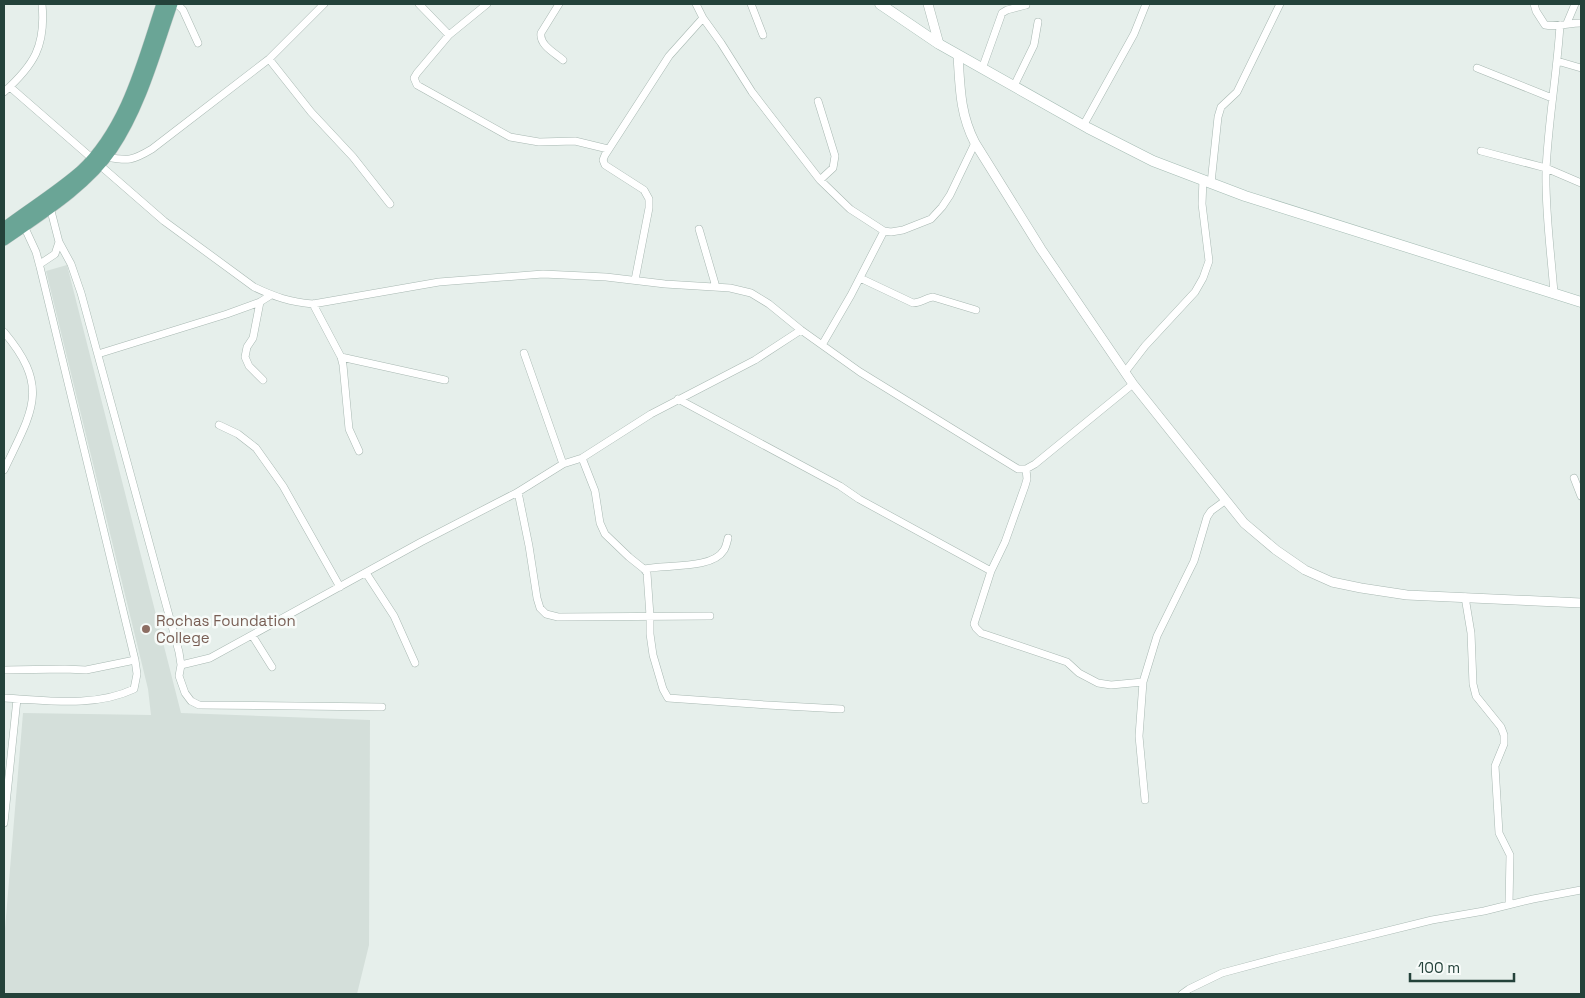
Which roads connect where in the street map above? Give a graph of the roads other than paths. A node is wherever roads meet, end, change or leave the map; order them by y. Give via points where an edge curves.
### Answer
1 (42, 4) edge
2 (162, 4) edge
3 (172, 4) edge
4 (177, 4) edge
5 (324, 4) edge
6 (420, 4) edge
7 (487, 4) edge
8 (559, 4) edge
9 (696, 4) edge
10 (751, 4) edge
11 (880, 4) edge
12 (928, 4) edge
13 (1146, 4) edge
14 (1280, 4) edge
15 (1534, 4) edge
16 (1575, 4) edge
17 (1026, 5) dead end
18 (703, 18) junction
19 (1038, 22) dead end
20 (1581, 23) edge
21 (1563, 24) junction
22 (449, 35) junction
23 (762, 35) dead end
24 (198, 43) dead end
25 (939, 44) junction
26 (958, 55) junction
27 (269, 59) junction
28 (563, 60) dead end
29 (1557, 61) junction
30 (982, 68) junction
31 (1478, 68) dead end
32 (1581, 68) edge
33 (1014, 86) junction
34 (10, 87) junction
35 (4, 92) edge
36 (1552, 98) junction
37 (818, 101) dead end
38 (1083, 126) junction
39 (975, 144) junction
40 (608, 148) junction
41 (1481, 152) dead end
42 (99, 160) junction
43 (1546, 168) junction
44 (820, 180) junction
45 (1207, 181) junction
46 (1581, 183) edge
47 (390, 204) dead end
48 (50, 207) junction
49 (24, 226) junction
50 (4, 228) edge
51 (699, 230) dead end
52 (884, 231) junction
53 (4, 240) edge
54 (59, 242) junction
55 (40, 264) junction
56 (860, 278) junction
57 (636, 280) junction
58 (716, 287) junction
59 (1554, 293) junction
60 (271, 295) junction
61 (260, 302) junction
62 (1581, 302) edge
63 (313, 304) junction
64 (976, 310) dead end
65 (801, 330) junction
66 (4, 332) edge
67 (822, 345) junction
68 (98, 354) junction
69 (524, 354) dead end
70 (341, 357) junction
71 (1125, 372) junction
72 (263, 380) dead end
73 (444, 380) dead end
74 (1133, 384) junction
75 (678, 399) junction
76 (219, 425) dead end
77 (359, 451) dead end
78 (582, 458) junction
79 (563, 464) junction
80 (1026, 469) junction
81 (4, 470) edge
82 (1574, 478) dead end
83 (518, 492) junction
84 (1581, 496) edge
85 (1226, 500) junction
86 (728, 538) dead end
87 (644, 569) junction
88 (991, 571) junction
89 (366, 573) junction
90 (340, 587) junction
91 (1465, 597) junction
92 (1581, 603) edge
93 (650, 616) junction
94 (710, 616) dead end
95 (252, 635) junction
96 (135, 660) junction
97 (415, 663) dead end
98 (181, 665) junction
99 (272, 668) dead end
100 (4, 670) edge
101 (1143, 682) junction
102 (4, 698) edge
103 (17, 699) junction
104 (382, 707) dead end
105 (841, 709) dead end
106 (1145, 800) dead end
107 (4, 823) edge
108 (1581, 890) edge
109 (1510, 904) junction
110 (1182, 994) edge

1 - 34 street via 43,31 35,58
2 - 42 main road via 128,100
3 - 42 main road via 124,129
4 - 24 street
5 - 27 street
6 - 22 street
7 - 22 street
8 - 28 street via 540,38
9 - 18 street
10 - 23 street
11 - 25 main road
12 - 25 street
13 - 38 street via 1134,34
14 - 45 street via 1237,92 1221,107
15 - 21 street via 1545,25
16 - 21 street
17 - 30 street via 1002,13
18 - 40 street via 669,56
18 - 44 street via 752,92
19 - 33 street via 1034,45
20 - 21 street
21 - 29 street
22 - 40 street via 417,73 414,78 417,85 510,137 539,142 575,141
25 - 26 main road
26 - 30 main road
26 - 39 street via 961,103
27 - 42 street via 137,158
27 - 47 street
29 - 32 street
29 - 36 street
30 - 33 main road
31 - 36 street
33 - 38 main road
34 - 35 street
34 - 42 street
36 - 43 street
37 - 44 street via 834,156 833,168
38 - 45 main road via 1153,160
39 - 52 street via 950,195 931,219 904,230
39 - 71 street via 1041,250
40 - 57 street via 603,160 606,165 644,190 649,199
41 - 43 street
42 - 48 main road via 77,187
42 - 50 main road
42 - 60 street via 164,221 254,287
43 - 46 street
43 - 59 street
44 - 52 street via 850,209
45 - 59 main road via 1245,196
45 - 71 street via 1202,204 1208,261 1203,278 1195,292
48 - 49 main road
48 - 54 street
49 - 53 main road
49 - 55 street
51 - 58 street
52 - 56 street
54 - 55 street via 55,254
54 - 68 street via 71,264
55 - 96 street
56 - 64 street via 913,303 933,297
56 - 67 street
57 - 58 street
57 - 63 street via 543,274 500,277 439,282
58 - 65 street via 751,293
59 - 62 main road
60 - 61 street
60 - 63 street
61 - 68 street
61 - 72 street via 253,338 245,357
63 - 70 street
65 - 67 street
65 - 75 street via 754,360
66 - 81 street via 26,365 33,395 31,411
67 - 80 street via 860,372 1018,469
68 - 98 street
69 - 79 street
70 - 73 street
70 - 77 street via 349,429
71 - 74 street
74 - 80 street
74 - 85 street
75 - 78 street
75 - 88 street
76 - 90 street via 256,448 283,486
78 - 79 street
78 - 87 street via 595,491 605,534
79 - 83 street
80 - 88 street via 1027,479 1020,501
82 - 84 street
83 - 89 street
83 - 93 street via 537,598 546,614 558,617
85 - 91 street via 1244,523 1276,550 1305,570 1332,582 1408,595
85 - 101 street via 1207,517 1194,561 1157,636
86 - 87 street via 724,551 710,561
87 - 93 street
88 - 101 street via 974,624 978,631 1067,662 1098,683
89 - 90 street
89 - 97 street via 394,616
90 - 95 street
91 - 92 street
91 - 109 street via 1476,696 1504,735 1504,744 1495,766 1499,833 1510,855
93 - 94 street
93 - 105 street via 653,655 662,689 668,698
95 - 98 street via 210,658
95 - 99 street
96 - 100 street via 86,670
96 - 103 street via 134,689 120,696 63,701
98 - 104 street via 179,676 185,693 199,705
101 - 106 street via 1139,736
102 - 103 street
103 - 107 street
108 - 109 street
109 - 110 street via 1432,920 1222,973

